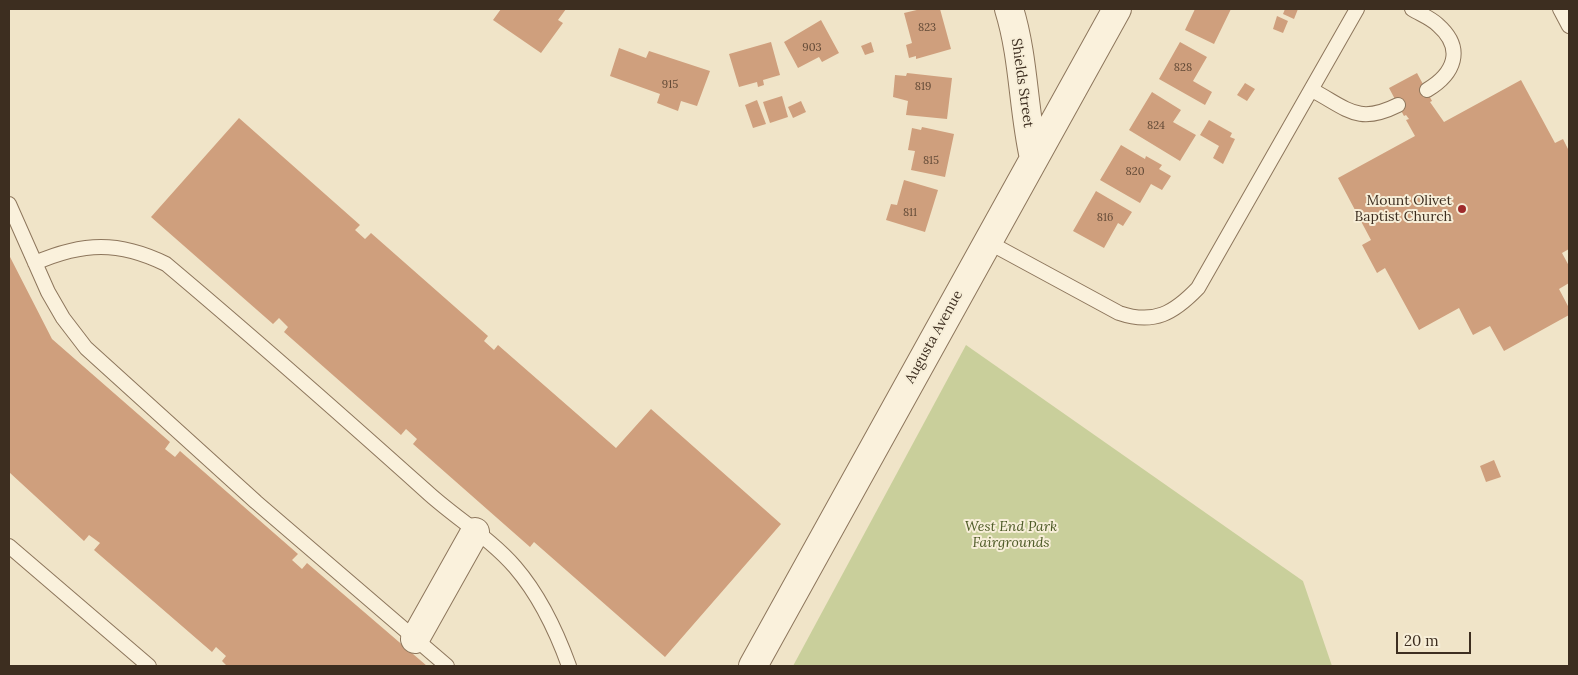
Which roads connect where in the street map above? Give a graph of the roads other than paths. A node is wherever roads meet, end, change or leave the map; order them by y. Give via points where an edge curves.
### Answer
1 (1009, 9) edge
2 (1117, 9) edge
3 (1357, 9) edge
4 (1412, 9) edge
5 (1560, 9) edge
6 (1569, 26) edge
7 (1312, 90) junction
8 (1426, 90) dead end
9 (1398, 105) dead end
10 (1034, 158) junction
11 (9, 204) edge
12 (988, 242) junction
13 (35, 263) junction
14 (475, 532) junction
15 (9, 546) edge
16 (415, 639) junction
17 (149, 666) edge
18 (447, 666) edge
19 (569, 666) edge
20 (752, 666) edge

1 - 10 street, Shields Street
2 - 10 street, Augusta Avenue
3 - 7 lane
4 - 8 lane via 1437,24 1450,37 1454,56 1450,72
5 - 6 lane
7 - 9 lane via 1358,115 1380,114
7 - 12 lane via 1198,288 1183,304 1168,313 1152,318 1133,318 1119,313
10 - 12 street, Augusta Avenue
11 - 13 lane
12 - 20 street, Augusta Avenue
13 - 14 lane via 60,252 87,247 120,247 166,264
13 - 16 lane via 63,318 86,348 256,502
14 - 16 street
14 - 19 lane via 514,566 535,593 557,634
15 - 17 lane
16 - 18 lane

